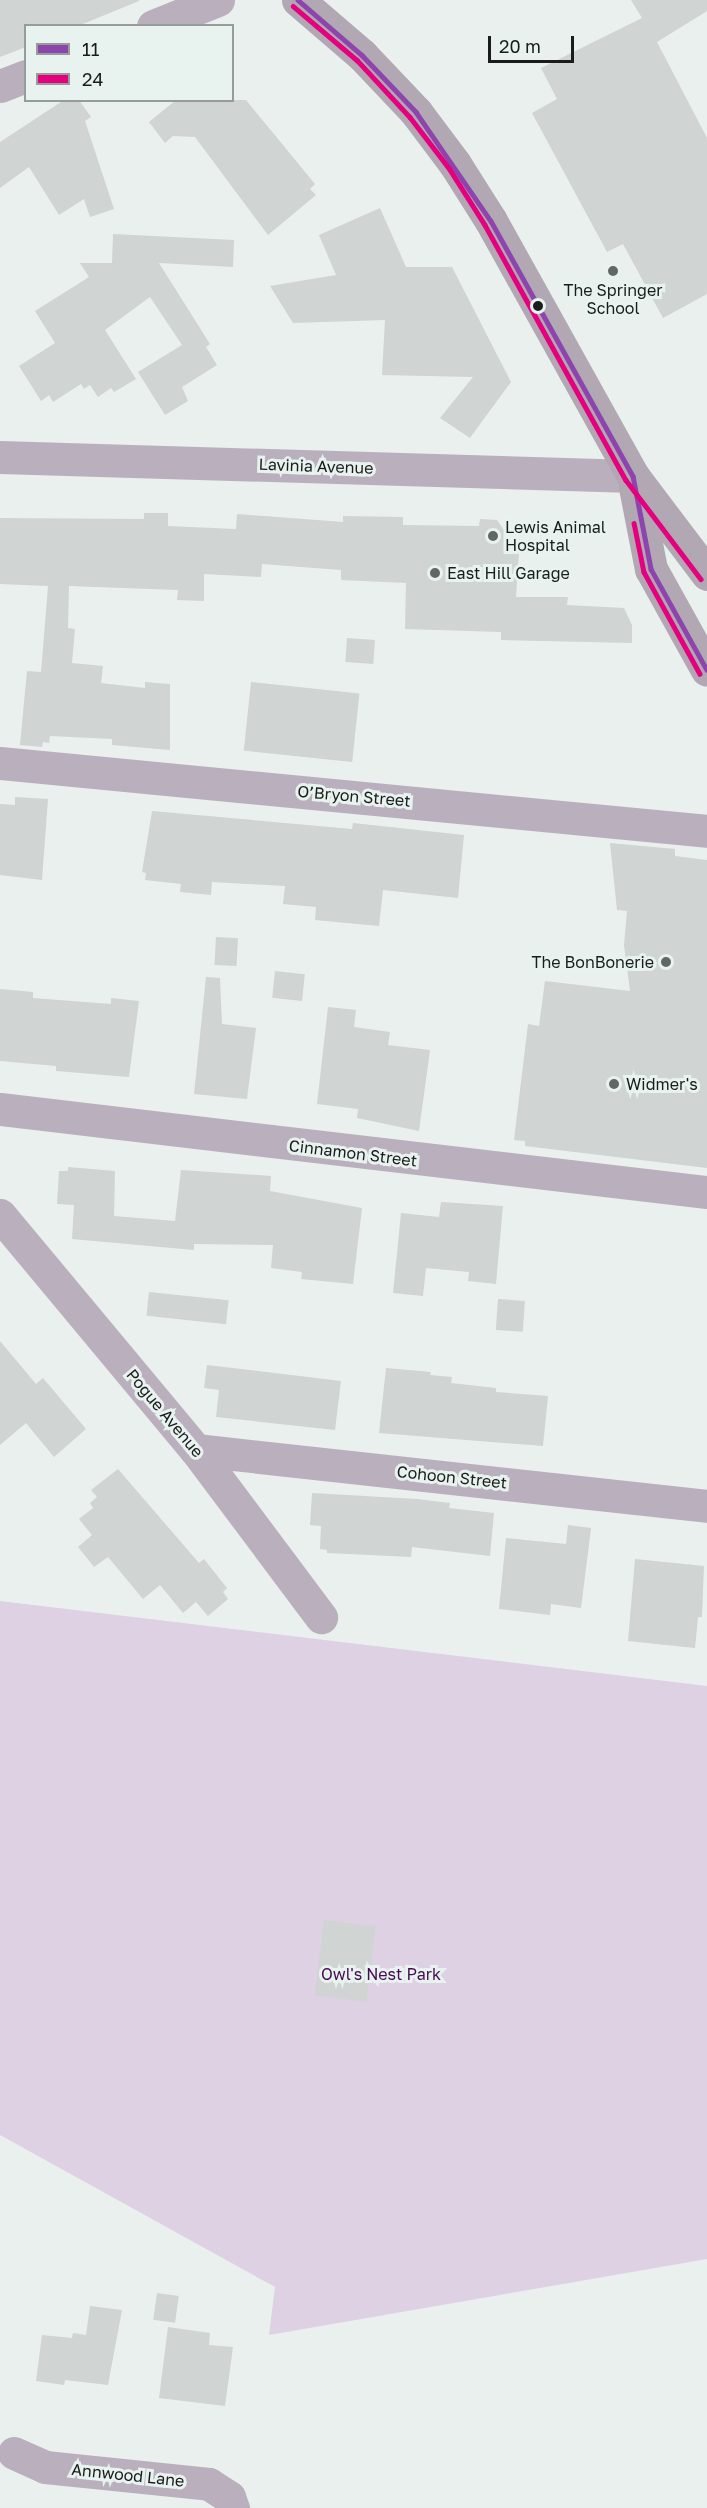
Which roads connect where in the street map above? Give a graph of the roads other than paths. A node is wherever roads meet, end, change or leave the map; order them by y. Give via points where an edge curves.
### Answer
1 (218, 0) edge
2 (298, 0) edge
3 (158, 24) edge
4 (24, 77) edge
5 (0, 86) edge
6 (0, 457) edge
7 (633, 476) junction
8 (707, 574) edge
9 (707, 670) edge
10 (0, 763) edge
11 (707, 831) edge
12 (0, 1109) edge
13 (707, 1192) edge
14 (0, 1215) edge
15 (196, 1450) junction
16 (707, 1506) edge
17 (321, 1617) dead end
18 (14, 2453) dead end
19 (233, 2508) edge

1 - 3 street
2 - 7 main road via 362,55 416,112 455,164 491,221
4 - 5 street
6 - 7 street, Lavinia Avenue
7 - 8 main road
7 - 9 main road via 651,568
10 - 11 street, O’Bryon Street
12 - 13 street, Cinnamon Street
14 - 15 street, Pogue Avenue
15 - 16 street, Cohoon Street
15 - 17 street, Pogue Avenue
18 - 19 street, Annwood Lane via 45,2467 210,2484 229,2497

